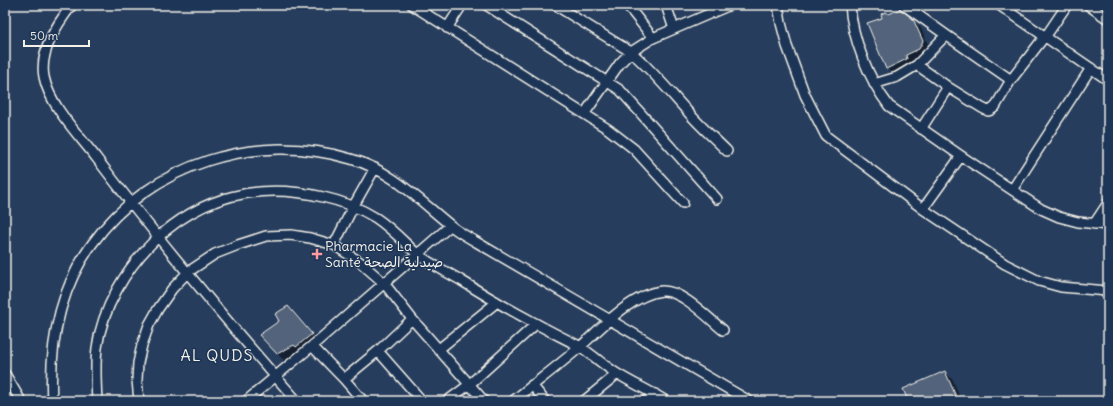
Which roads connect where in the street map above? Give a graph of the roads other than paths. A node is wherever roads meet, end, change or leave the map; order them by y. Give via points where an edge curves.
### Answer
1 (72, 5) edge
2 (412, 5) edge
3 (462, 5) edge
4 (486, 5) edge
5 (555, 5) edge
6 (627, 5) edge
7 (666, 5) edge
8 (730, 5) edge
9 (778, 5) edge
10 (850, 5) edge
11 (904, 5) edge
12 (999, 5) edge
13 (1067, 5) edge
14 (1088, 5) edge
15 (712, 8) edge
16 (1108, 19) edge
17 (447, 28) junction
18 (674, 29) junction
19 (946, 35) junction
20 (1045, 36) junction
21 (653, 38) junction
22 (631, 52) junction
23 (917, 65) junction
24 (1091, 68) junction
25 (1011, 80) junction
26 (1108, 80) edge
27 (606, 82) junction
28 (874, 84) junction
29 (948, 87) junction
30 (585, 113) junction
31 (922, 129) junction
32 (727, 151) dead end
33 (961, 156) junction
34 (375, 168) junction
35 (1012, 190) junction
36 (717, 199) dead end
37 (131, 203) junction
38 (683, 203) dead end
39 (1108, 203) edge
40 (353, 207) junction
41 (923, 209) junction
42 (1094, 224) junction
43 (1108, 225) edge
44 (450, 226) junction
45 (158, 237) junction
46 (334, 246) junction
47 (418, 254) junction
48 (188, 272) junction
49 (384, 283) junction
50 (1108, 290) edge
51 (497, 302) junction
52 (412, 319) junction
53 (609, 320) junction
54 (536, 324) junction
55 (722, 330) dead end
56 (312, 346) junction
57 (580, 347) junction
58 (439, 350) junction
59 (378, 351) junction
60 (5, 374) edge
61 (617, 374) junction
62 (276, 376) junction
63 (344, 379) junction
64 (470, 384) junction
65 (532, 386) junction
66 (655, 394) junction
67 (20, 401) edge
68 (52, 401) edge
69 (97, 401) edge
70 (139, 401) edge
71 (246, 401) edge
72 (297, 401) edge
73 (362, 401) edge
74 (422, 401) edge
75 (448, 401) edge
76 (484, 401) edge
77 (513, 401) edge
78 (545, 401) edge
79 (584, 401) edge
80 (646, 401) edge
81 (666, 401) edge
82 (749, 401) edge

1 - 37 street via 61,19 48,46 44,62 46,85 59,110
2 - 17 street
3 - 17 street
4 - 27 street
5 - 22 street
6 - 21 street
7 - 18 street
8 - 15 street
9 - 41 street via 787,46 805,95 826,136
10 - 28 street via 857,42
11 - 19 street
12 - 20 street
13 - 20 street
14 - 16 street
15 - 18 street
17 - 30 street
18 - 21 street
19 - 23 street
19 - 25 street
20 - 24 street
20 - 25 street
21 - 22 street
22 - 27 street
22 - 32 street
23 - 28 street via 897,77
23 - 29 street
24 - 26 street
24 - 35 street
25 - 29 street via 991,110 982,108
27 - 30 street
27 - 36 street via 626,95
28 - 31 street via 889,106
29 - 31 street
30 - 38 street via 634,150
31 - 33 street
33 - 35 street
33 - 41 street
34 - 37 street via 353,159 297,148 250,151 224,156 180,171
34 - 40 street
34 - 44 street via 410,191
35 - 42 street via 1041,209 1059,217
37 - 45 street
37 - 68 street via 92,244 65,297 52,350
39 - 42 street
40 - 45 street via 286,190 246,193 226,198 185,216
40 - 46 street
40 - 47 street via 385,224
41 - 50 street via 1005,264 1039,281 1061,287
42 - 43 street
44 - 47 street
44 - 53 street
45 - 48 street
45 - 69 street via 124,278 102,326 97,347
46 - 48 street via 291,235 266,236 215,254
46 - 49 street via 360,262
47 - 49 street
47 - 51 street
48 - 62 street
48 - 70 street via 172,289 148,325 138,364
49 - 52 street
49 - 56 street
51 - 54 street
51 - 58 street
52 - 58 street
52 - 59 street
53 - 55 street via 645,296 663,291 677,295 694,306
53 - 57 street
53 - 82 street
54 - 57 street
54 - 64 street
56 - 62 street
56 - 63 street
57 - 61 street
57 - 65 street
58 - 64 street
59 - 63 street
59 - 74 street
60 - 67 street
61 - 66 street
61 - 79 street
62 - 71 street
62 - 72 street
63 - 73 street
64 - 75 street
64 - 76 street
65 - 77 street
65 - 78 street
66 - 80 street
66 - 81 street

